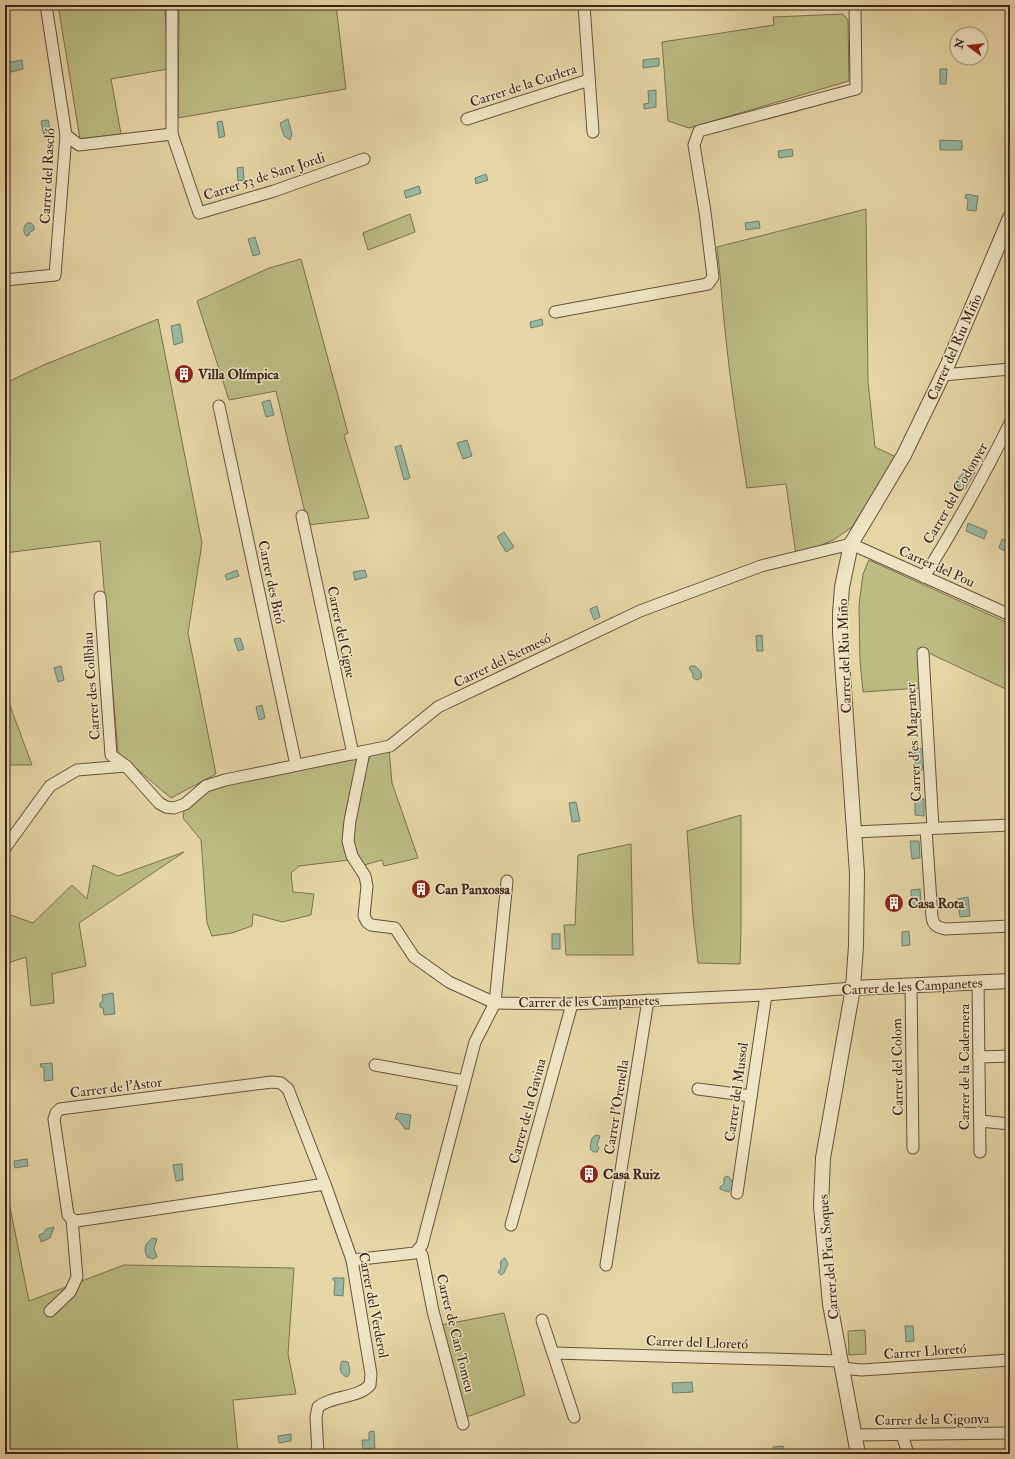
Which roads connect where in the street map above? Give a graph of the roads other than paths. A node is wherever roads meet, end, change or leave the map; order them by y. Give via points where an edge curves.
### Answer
1 (46, 5) edge
2 (172, 5) edge
3 (584, 5) edge
4 (855, 5) edge
5 (589, 80) junction
6 (467, 119) dead end
7 (593, 132) dead end
8 (172, 134) junction
9 (66, 135) junction
10 (364, 159) dead end
11 (1010, 218) edge
12 (5, 280) edge
13 (555, 312) dead end
14 (1010, 369) edge
15 (942, 375) junction
16 (219, 406) dead end
17 (1010, 423) edge
18 (302, 516) dead end
19 (851, 544) junction
20 (924, 576) junction
21 (100, 597) dead end
22 (1010, 615) edge
23 (923, 653) dead end
24 (364, 752) junction
25 (353, 754) junction
26 (296, 765) junction
27 (126, 766) junction
28 (174, 808) joint
29 (1010, 825) edge
30 (930, 829) junction
31 (854, 832) junction
32 (5, 848) edge
33 (507, 881) dead end
34 (1010, 926) edge
35 (1010, 981) edge
36 (978, 982) junction
37 (911, 985) junction
38 (853, 988) junction
39 (766, 995) junction
40 (648, 1000) junction
41 (495, 1003) junction
42 (572, 1004) junction
43 (1010, 1056) edge
44 (979, 1057) junction
45 (375, 1065) dead end
46 (464, 1081) junction
47 (288, 1088) joint
48 (698, 1089) dead end
49 (751, 1096) junction
50 (980, 1121) junction
51 (1010, 1124) edge
52 (913, 1148) dead end
53 (980, 1152) dead end
54 (325, 1184) junction
55 (737, 1193) dead end
56 (72, 1219) junction
57 (511, 1225) dead end
58 (418, 1250) junction
59 (352, 1260) junction
60 (606, 1265) dead end
61 (50, 1311) dead end
62 (542, 1320) dead end
63 (553, 1353) junction
64 (1010, 1360) edge
65 (841, 1365) junction
66 (574, 1417) dead end
67 (463, 1424) dead end
68 (1010, 1433) edge
69 (902, 1434) junction
70 (855, 1435) junction
71 (318, 1454) edge
72 (858, 1454) edge
73 (908, 1454) edge

1 - 9 street, Carrer del Rascló
2 - 8 street
3 - 5 street, Carrer de la Curlera
4 - 13 street via 856,89 699,131 694,145 713,277 708,284
5 - 6 street, Carrer de la Curlera
5 - 7 street, Carrer de la Curlera
8 - 9 street via 79,145
8 - 10 street, Carrer 53 de Sant Jordi via 199,214
9 - 12 street, Carrer del Rascló via 55,275
11 - 15 street, Carrer del Riu Miño
14 - 15 street
15 - 19 street, Carrer del Riu Miño via 904,455
16 - 26 street, Carrer des Bitó
17 - 20 street, Carrer del Codonyer via 991,464
18 - 25 street, Carrer del Cigne
19 - 20 street, Carrer del Pou
19 - 24 street, Carrer del Setmesó via 761,566 640,610 438,707 390,746
19 - 31 street, Carrer del Riu Miño via 842,587 840,613
20 - 22 street, Carrer del Pou
21 - 27 street, Carrer des Collblau via 111,755
23 - 30 street, Carrer d'es Magraner
24 - 25 street, Carrer del Setmesó
24 - 41 street via 348,842 352,856 365,876 367,886 364,916 367,922 371,925 395,928 414,957 449,982
25 - 26 street, Carrer del Setmesó
26 - 28 street, Carrer del Setmesó via 206,786 185,804
27 - 28 street, Carrer des Collblau via 159,803
27 - 32 street via 77,770 50,786
29 - 30 street
30 - 31 street
30 - 34 street, Carrer d'es Magraner via 932,917 936,926 945,929
31 - 38 street, Carrer del Riu Miño via 857,904
33 - 41 street
35 - 36 street, Carrer de les Campanetes
36 - 37 street, Carrer de les Campanetes
36 - 44 street, Carrer de la Cadernera
37 - 38 street, Carrer de les Campanetes
37 - 52 street, Carrer del Colom
38 - 39 street, Carrer de les Campanetes
38 - 65 street, Carrer del Pica Soques via 823,1158 821,1206 830,1304
39 - 40 street, Carrer de les Campanetes
39 - 49 street, Carrer del Mussol
40 - 42 street, Carrer de les Campanetes
40 - 60 street, Carrer l'Orenella
41 - 42 street, Carrer de les Campanetes
41 - 46 street via 475,1042
42 - 57 street, Carrer de la Gavina
43 - 44 street
44 - 50 street, Carrer de la Cadernera
45 - 46 street
46 - 58 street via 422,1245
47 - 54 street, Carrer del Verderol
47 - 56 street, Carrer de l'Astor via 281,1083 272,1082 60,1109 54,1119 68,1215
48 - 49 street
49 - 55 street, Carrer del Mussol
50 - 51 street
50 - 53 street, Carrer de la Cadernera
54 - 56 street via 77,1221
54 - 59 street, Carrer del Verderol
56 - 61 street, Carrer de l'Astor via 77,1277 70,1292
58 - 59 street via 415,1253
58 - 67 street, Carrer de Can Tomeu via 422,1255 433,1311
59 - 71 street, Carrer del Verderol via 371,1374 370,1385 365,1391 323,1402 318,1407
62 - 63 street
63 - 65 street, Carrer del Lloretó
63 - 66 street
64 - 65 street, Carrer Lloretó via 862,1370
65 - 70 street, Carrer del Pica Soques
68 - 69 street, Carrer de la Cigonya
69 - 70 street, Carrer de la Cigonya
69 - 73 street
70 - 72 street, Carrer del Pica Soques

